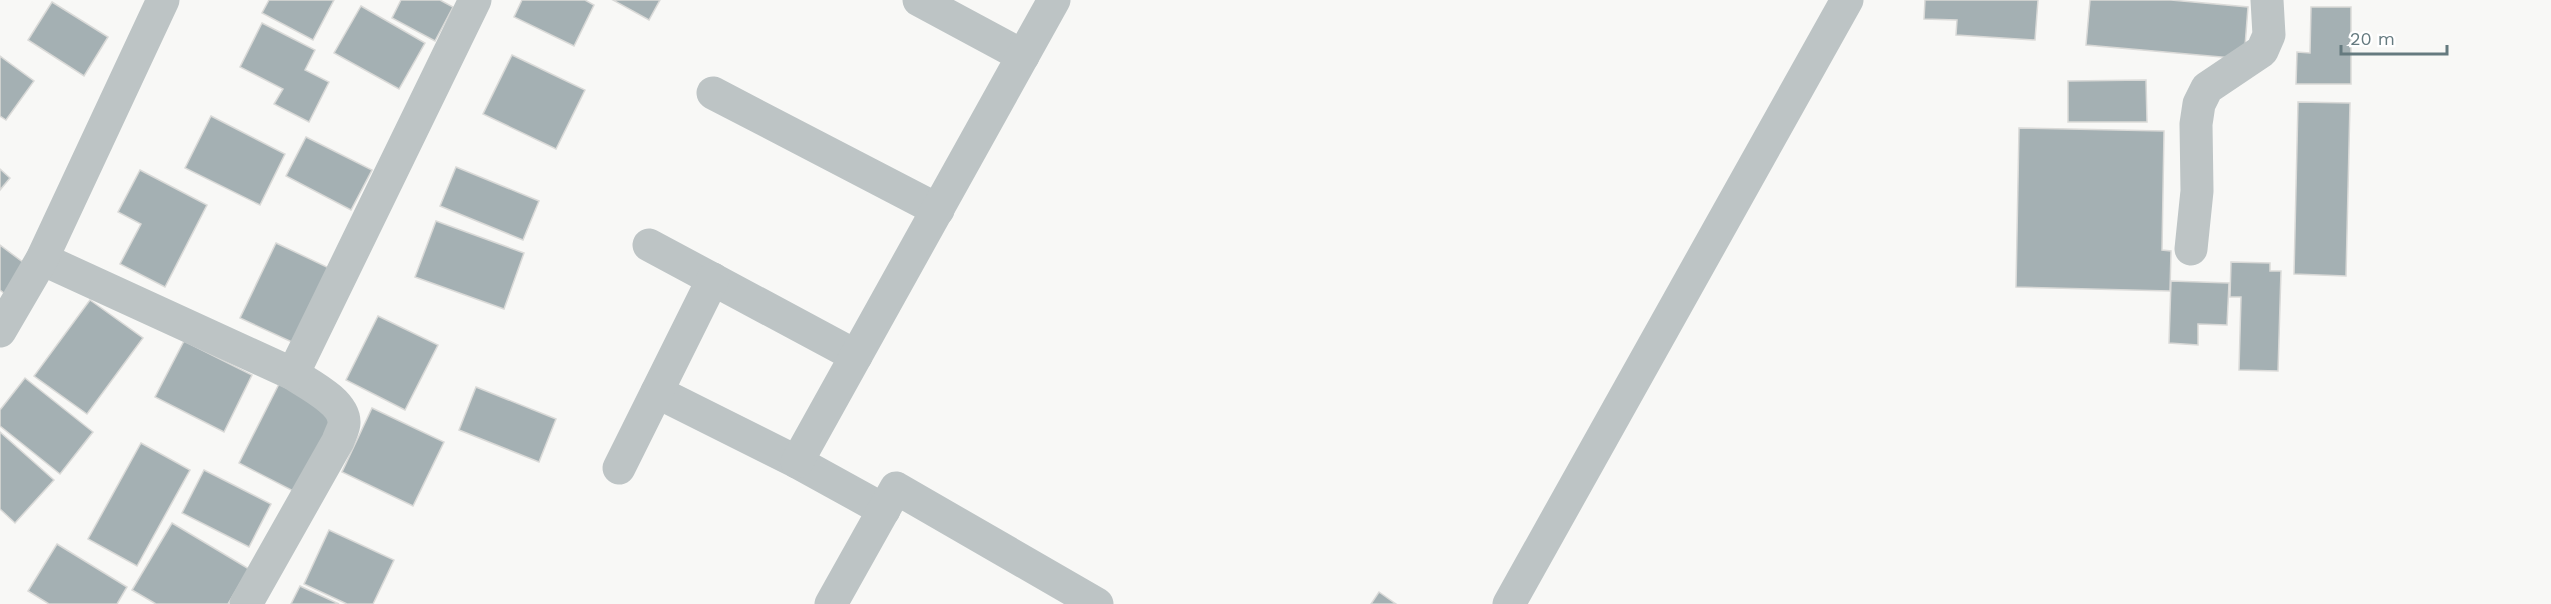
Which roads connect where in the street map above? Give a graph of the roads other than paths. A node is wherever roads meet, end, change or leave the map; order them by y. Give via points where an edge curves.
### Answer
1 (163, 0) edge
2 (475, 0) edge
3 (918, 0) edge
4 (1054, 0) edge
5 (1847, 0) edge
6 (2267, 0) edge
7 (1023, 56) junction
8 (714, 93) dead end
9 (938, 210) junction
10 (649, 245) dead end
11 (2191, 249) dead end
12 (42, 259) junction
13 (713, 279) junction
14 (0, 331) edge
15 (856, 356) junction
16 (293, 374) junction
17 (657, 392) junction
18 (797, 462) junction
19 (619, 468) dead end
20 (884, 510) junction
21 (246, 604) edge
22 (831, 604) edge
23 (1097, 604) edge
24 (1509, 604) edge

1 - 12 street
2 - 16 street
3 - 7 street
4 - 7 street
5 - 24 street
6 - 11 street via 2269,35 2262,51 2207,88 2199,104
7 - 9 street
8 - 9 street
9 - 15 street
10 - 13 street
12 - 14 street
12 - 16 street
13 - 15 street
13 - 17 street
15 - 18 street
16 - 21 street via 326,395 339,408 344,424 316,482
17 - 18 street
17 - 19 street
18 - 20 street
20 - 22 street
20 - 23 street via 896,488

